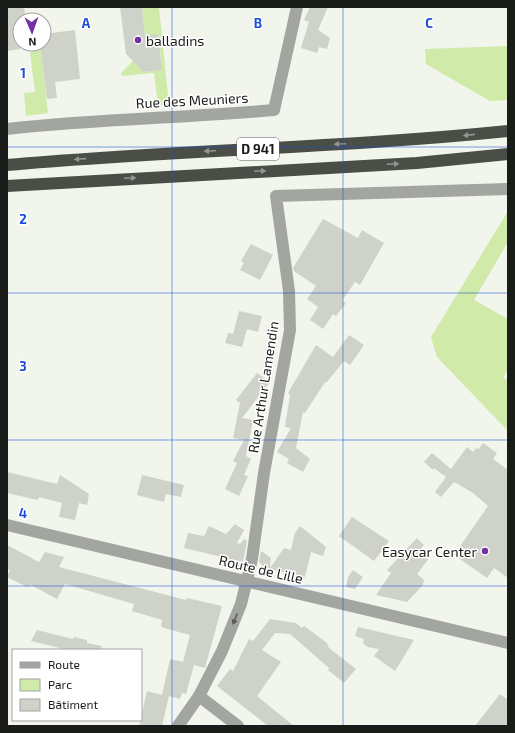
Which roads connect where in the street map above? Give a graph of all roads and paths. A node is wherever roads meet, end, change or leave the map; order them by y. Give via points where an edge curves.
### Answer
1 (297, 7) edge
2 (7, 129) edge
3 (508, 131) edge
4 (508, 154) edge
5 (7, 165) edge
6 (7, 186) edge
7 (508, 189) edge
8 (7, 525) edge
9 (246, 582) junction
10 (508, 644) edge
11 (199, 696) junction
12 (178, 726) edge
13 (238, 726) edge

1 - 2 street, Rue des Meuniers via 274,110 75,122
3 -> 5 highway, D 941 via 432,139 87,158
6 -> 4 highway, D 941 via 417,163
7 - 9 street, Rue Arthur Lamendin via 276,196 289,291 290,330
8 - 9 street, Route de Lille
9 - 10 street, Route de Lille
9 -> 11 street, Rue Arthur Lamendin via 241,604 222,651
11 - 12 street, Rue Arthur Lamendin
11 - 13 street

